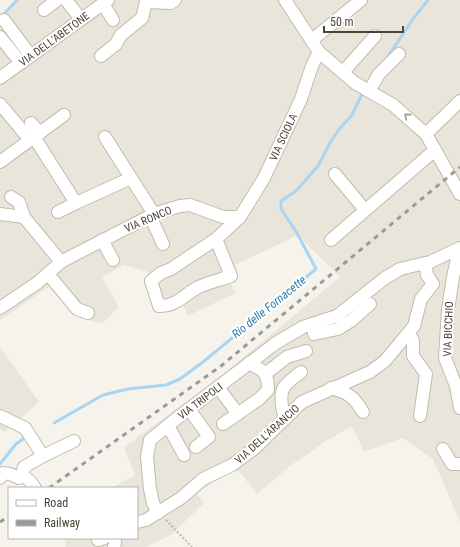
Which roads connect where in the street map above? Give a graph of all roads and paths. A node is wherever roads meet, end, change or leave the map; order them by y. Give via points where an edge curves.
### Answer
1 (57, 0) edge
2 (66, 0) edge
3 (175, 0) edge
4 (286, 0) edge
5 (361, 0) edge
6 (105, 2) edge
7 (147, 3) edge
8 (44, 10) dead end
9 (4, 20) dead end
10 (81, 20) junction
11 (113, 20) dead end
12 (375, 36) dead end
13 (0, 37) edge
14 (312, 40) junction
15 (319, 52) junction
16 (399, 54) dead end
17 (31, 56) junction
18 (101, 56) dead end
19 (20, 63) junction
20 (343, 72) junction
21 (1, 75) edge
22 (369, 91) junction
23 (460, 101) edge
24 (0, 104) edge
25 (64, 115) dead end
26 (31, 123) dead end
27 (426, 134) junction
28 (35, 136) junction
29 (105, 137) dead end
30 (435, 150) junction
31 (0, 162) edge
32 (336, 174) dead end
33 (131, 178) junction
34 (460, 194) edge
35 (11, 197) dead end
36 (76, 203) junction
37 (365, 210) junction
38 (58, 212) dead end
39 (0, 214) edge
40 (152, 215) junction
41 (24, 217) junction
42 (240, 217) junction
43 (216, 239) junction
44 (102, 240) junction
45 (331, 240) dead end
46 (162, 244) dead end
47 (460, 249) edge
48 (113, 260) dead end
49 (61, 262) junction
50 (425, 263) junction
51 (48, 274) junction
52 (433, 284) junction
53 (450, 296) junction
54 (370, 304) dead end
55 (0, 308) edge
56 (88, 313) dead end
57 (313, 324) junction
58 (409, 333) junction
59 (306, 351) dead end
60 (249, 363) junction
61 (300, 372) dead end
62 (265, 374) junction
63 (218, 387) junction
64 (332, 388) junction
65 (459, 403) edge
66 (189, 409) junction
67 (363, 412) dead end
68 (238, 414) junction
69 (0, 416) edge
70 (420, 416) dead end
71 (286, 418) junction
72 (223, 424) dead end
73 (168, 426) junction
74 (74, 441) dead end
75 (196, 447) dead end
76 (442, 449) dead end
77 (184, 455) dead end
78 (43, 456) junction
79 (460, 464) edge
80 (0, 478) edge
81 (29, 481) edge
82 (158, 513) junction
83 (138, 522) edge
84 (192, 547) edge

1 - 8 street
2 - 10 street
3 - 7 street via 171,3
4 - 14 street
5 - 14 street
6 - 10 street, VIA DELL'ABETONE
6 - 11 street
7 - 18 street via 142,18
9 - 17 street
10 - 17 street, VIA DELL'ABETONE
12 - 20 street
13 - 19 street
14 - 15 street
15 - 20 street
15 - 42 street, VIA SCIOLA via 267,172
16 - 22 street via 379,74
17 - 19 street, VIA DELL'ABETONE
19 - 21 street, VIA DELL'ABETONE
20 - 22 street
27 -> 22 street via 393,105
23 - 27 street
24 - 28 street
25 - 28 street
26 - 28 street
27 - 30 street
28 - 31 street
28 - 36 street
29 - 33 street
30 - 34 street
30 - 37 street
32 - 37 street
33 - 36 street
33 - 40 street
35 - 41 street via 19,202
36 - 38 street
37 - 45 street
39 - 41 street
40 - 42 street, VIA RONCO via 190,205 223,217
40 - 44 street, VIA RONCO
40 - 46 street
41 - 49 street
42 - 43 street, VIA SCIOLA
43 - 43 street, VIA SCIOLA via 151,281 159,306 172,304 184,299 196,289 231,276
44 - 48 street
44 - 49 street, VIA RONCO
47 - 50 street, VIA TRIPOLI
47 - 53 street, VIA BICCHIO
49 - 51 street, VIA RONCO
50 - 52 street via 427,275
50 - 57 street, VIA TRIPOLI via 400,269 337,316
51 - 55 street, VIA RONCO
51 - 56 street via 77,309
52 - 53 street
52 - 58 street, VIA DELL'ARANCIO via 421,299 414,326
53 - 65 street, VIA BICCHIO via 446,358
54 - 57 street via 338,329 314,334
57 - 60 street, VIA TRIPOLI via 276,343
58 - 64 street, VIA DELL'ARANCIO via 384,361 370,372
58 - 70 street via 413,341 413,356 426,374
59 - 62 street via 287,357
60 - 62 street
60 - 63 street, VIA TRIPOLI
61 - 71 street via 283,386 280,395
62 - 68 street via 268,378 268,390
63 - 66 street, VIA TRIPOLI
63 - 68 street
64 - 67 street via 345,392 356,400
64 - 71 street, VIA DELL'ARANCIO via 302,402
66 - 73 street, VIA TRIPOLI
66 - 75 street via 209,437
68 - 72 street
69 - 78 street via 26,428
71 - 82 street, VIA DELL'ARANCIO via 255,448 232,465 203,479
73 - 77 street
73 - 82 street, VIA TRIPOLI via 150,440 147,456 153,503
74 - 78 street
76 - 79 street via 452,464
78 - 81 street via 24,467
80 - 81 street via 2,473
82 - 83 street
82 - 84 path

